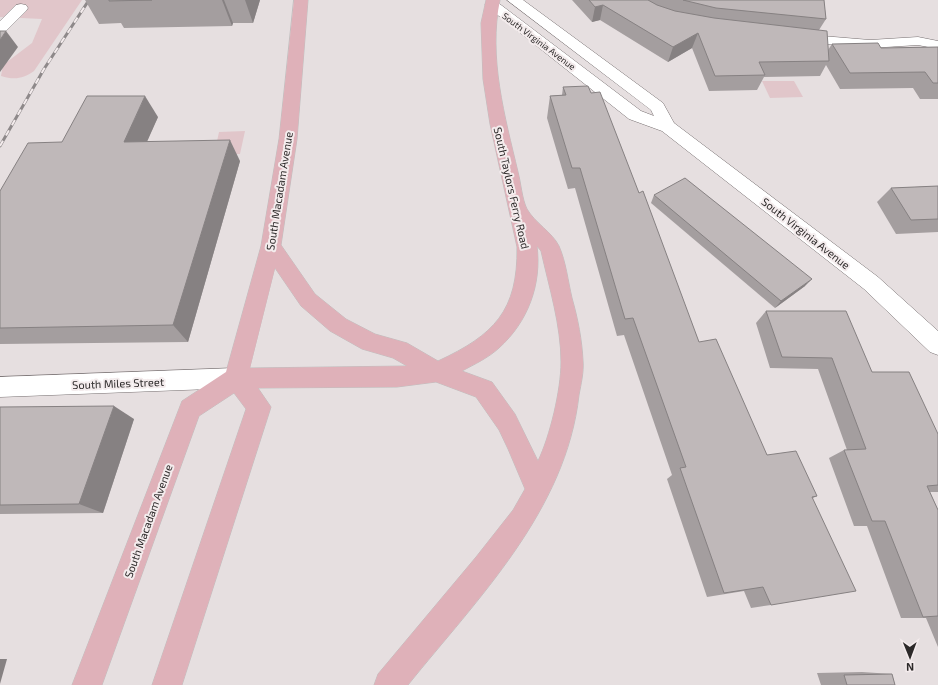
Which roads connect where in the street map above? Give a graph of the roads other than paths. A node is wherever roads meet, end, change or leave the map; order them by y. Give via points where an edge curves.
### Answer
1 (301, 0) edge
2 (514, 0) edge
3 (493, 3) edge
4 (21, 8) dead end
5 (0, 29) edge
6 (782, 36) edge
7 (938, 45) edge
8 (668, 126) junction
9 (518, 211) junction
10 (271, 246) junction
11 (937, 342) edge
12 (436, 372) junction
13 (236, 378) junction
14 (0, 388) edge
15 (538, 490) junction
16 (87, 685) edge
17 (168, 685) edge
18 (389, 685) edge

1 - 10 main road, South Macadam Avenue via 288,139
2 - 8 street, South Virginia Avenue via 657,107
3 - 8 street, South Virginia Avenue via 635,115
3 - 9 main road, South Taylors Ferry Road via 488,23 491,79 498,124
4 - 5 street
6 - 7 street via 856,43 906,41
8 - 11 street, South Virginia Avenue via 871,283
9 - 12 main road, South Taylors Ferry Road via 527,247 528,276 524,294 512,318 488,345 472,356
9 - 15 main road via 550,248 567,319 572,363 558,445
10 - 12 main road via 308,300 323,314 355,336 400,350
10 - 13 main road, South Macadam Avenue
12 - 13 main road, South Taylors Ferry Road via 395,377
12 - 15 main road via 484,389 511,429
13 - 14 street, South Miles Street
13 - 16 main road, South Macadam Avenue via 190,409
13 - 17 main road via 259,406
15 - 18 main road via 522,520

